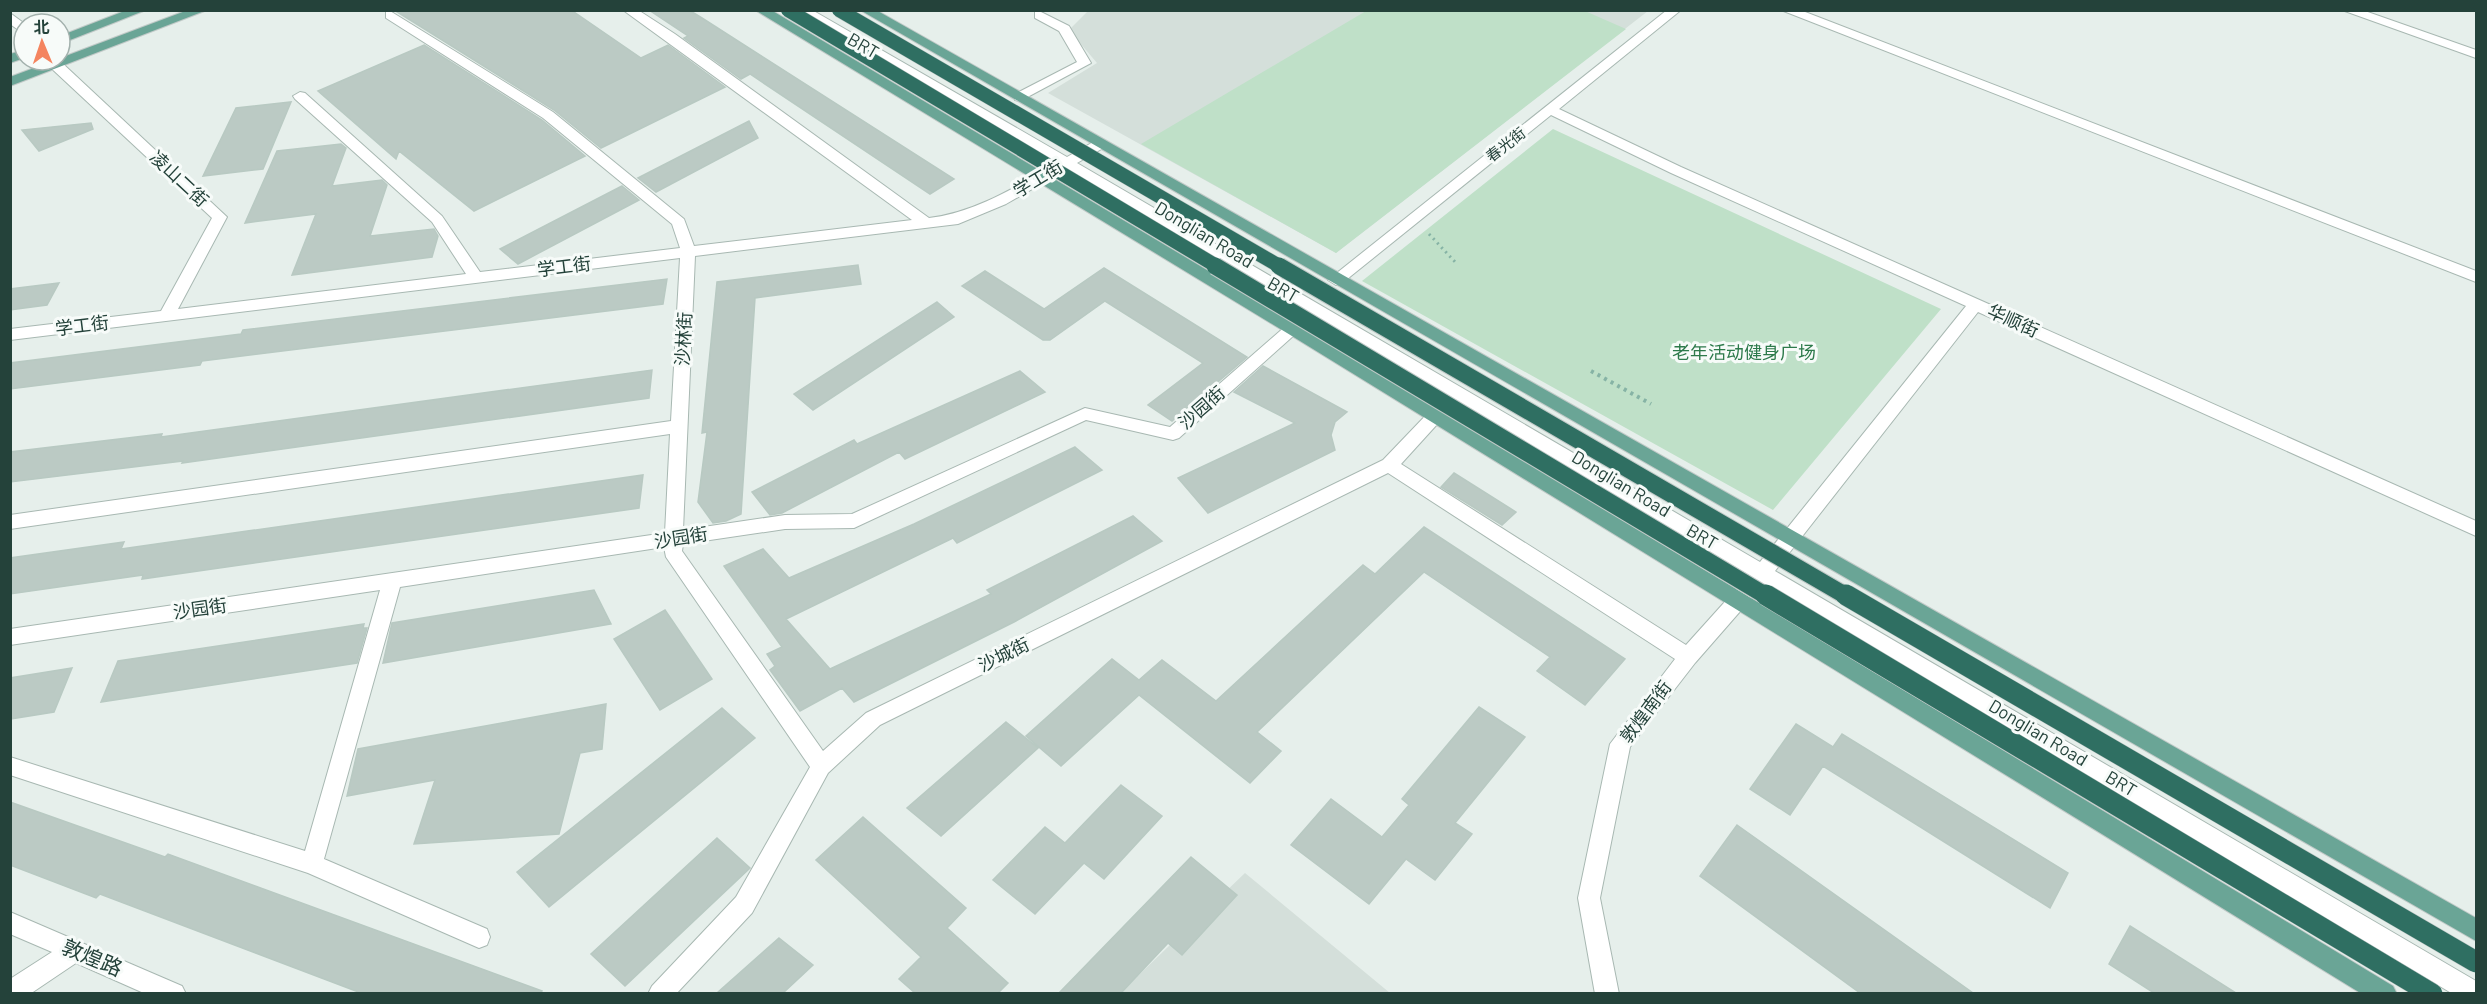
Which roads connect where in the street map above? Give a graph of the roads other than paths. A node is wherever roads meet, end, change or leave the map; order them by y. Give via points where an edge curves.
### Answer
1 (140, 10) edge
2 (169, 10) edge
3 (201, 10) edge
4 (629, 10) edge
5 (761, 10) edge
6 (788, 10) edge
7 (802, 10) edge
8 (815, 10) edge
9 (839, 10) edge
10 (866, 10) edge
11 (1675, 10) edge
12 (1787, 10) edge
13 (2348, 10) edge
14 (390, 15) dead end
15 (1039, 15) dead end
16 (72, 36) edge
17 (72, 52) edge
18 (72, 53) edge
19 (2476, 54) edge
20 (30, 72) edge
21 (72, 72) edge
22 (10, 82) edge
23 (300, 96) dead end
24 (1020, 97) junction
25 (1551, 110) junction
26 (1101, 144) junction
27 (1069, 160) junction
28 (1040, 177) junction
29 (926, 222) junction
30 (688, 251) junction
31 (2476, 277) edge
32 (476, 278) junction
33 (1336, 280) junction
34 (1976, 304) junction
35 (167, 315) junction
36 (1293, 329) junction
37 (10, 335) edge
38 (1435, 416) junction
39 (679, 426) junction
40 (1389, 465) junction
41 (10, 522) edge
42 (2476, 529) edge
43 (673, 539) junction
44 (1789, 540) junction
45 (1765, 570) junction
46 (392, 581) junction
47 (1738, 601) junction
48 (10, 637) edge
49 (1688, 657) junction
50 (10, 766) edge
51 (821, 766) junction
52 (312, 864) junction
53 (10, 923) edge
54 (2476, 930) edge
55 (479, 937) dead end
56 (74, 951) junction
57 (2476, 962) edge
58 (2476, 984) edge
59 (10, 993) edge
60 (174, 993) edge
61 (660, 993) edge
62 (1607, 993) edge
63 (2385, 993) edge
64 (2432, 993) edge
65 (2476, 993) edge

1 - 16 main road
2 - 17 main road
3 - 18 main road
4 - 29 street
5 - 28 main road
6 - 64 highway, Donglian Road, bridge
7 - 27 street, BRT
8 - 27 street, BRT
9 - 57 highway, Donglian Road, bridge
10 - 24 main road
11 - 25 street, 春光街
12 - 31 street
13 - 19 street
14 - 30 street, 沙林街 via 548,115 679,222
15 - 24 street via 1064,29 1084,63
20 - 22 main road
21 - 35 street, 凌山二街 via 220,217
23 - 32 street via 436,219
24 - 26 main road
25 - 33 street, 春光街
25 - 34 street, 华顺街
26 - 27 street, 学工街
26 - 33 main road
27 - 28 street, 学工街
27 - 45 street, BRT
28 - 29 street, 学工街 via 1001,201 958,219
28 - 36 main road
29 - 30 street, 学工街
30 - 32 street, 学工街
30 - 39 street, 沙林街
32 - 35 street, 学工街
33 - 44 main road
34 - 42 street, 华顺街
34 - 44 street, 敦煌南街
35 - 37 street, 学工街
36 - 38 main road
36 - 43 street, 沙园街 via 1173,434 1086,414 854,521 785,522
38 - 40 street, 沙城街
38 - 47 main road
39 - 41 street
39 - 43 street, 沙林街
40 - 49 street
40 - 51 street, 沙城街 via 873,719
43 - 46 street, 沙园街
43 - 51 street, 沙林街 via 673,552
44 - 45 street, 敦煌南街
44 - 54 main road
45 - 47 street, 敦煌南街
45 - 58 street, BRT
45 - 65 street, BRT
46 - 48 street, 沙园街
46 - 52 street
47 - 49 street, 敦煌南街
47 - 63 main road
49 - 62 street, 敦煌南街 via 1620,744 1589,898
50 - 52 street
51 - 61 street, 沙城街 via 744,905
52 - 55 street
53 - 56 street, 敦煌路
56 - 59 street
56 - 60 street, 敦煌路

